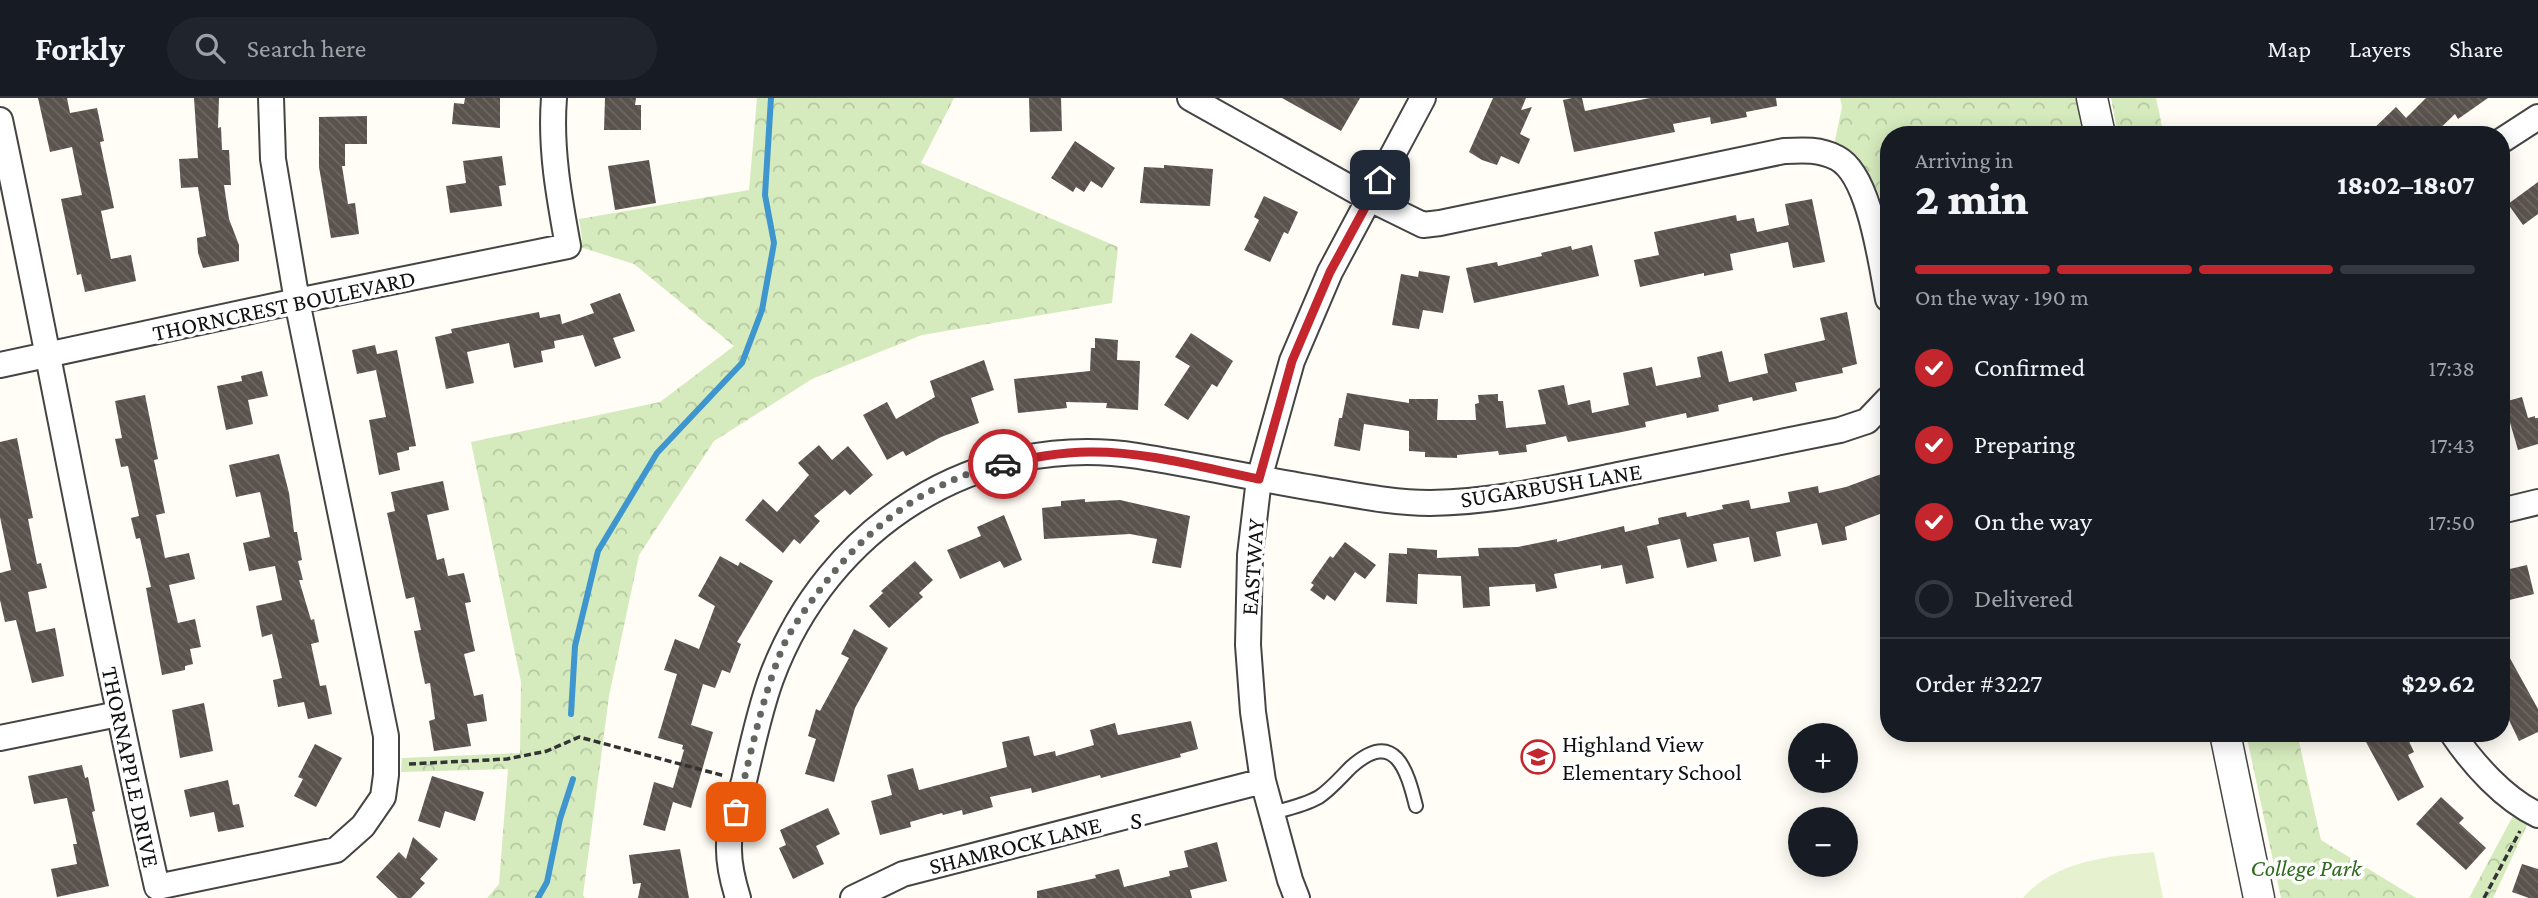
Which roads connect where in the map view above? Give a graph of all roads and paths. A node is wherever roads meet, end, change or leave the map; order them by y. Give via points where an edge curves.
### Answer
1 (271, 98) edge
2 (554, 98) edge
3 (1189, 98) edge
4 (1423, 98) edge
5 (2092, 98) edge
6 (2538, 117) edge
7 (0, 120) edge
8 (2098, 126) edge
9 (2510, 135) edge
10 (1370, 200) junction
11 (1880, 263) edge
12 (297, 301) junction
13 (50, 356) junction
14 (0, 365) edge
15 (1880, 407) edge
16 (1259, 479) junction
17 (2538, 502) edge
18 (2510, 509) edge
19 (118, 714) junction
20 (0, 738) edge
21 (2227, 742) edge
22 (2459, 742) edge
23 (386, 765) junction
24 (744, 781) junction
25 (1263, 781) junction
26 (1416, 806) dead end
27 (2532, 812) edge
28 (1272, 813) junction
29 (738, 898) edge
30 (853, 898) edge
31 (1297, 898) edge
32 (2259, 898) edge
33 (2484, 898) edge

1 - 12 street, THORNAPPLE DRIVE via 273,159
2 - 12 street, THORNCREST BOULEVARD via 557,184 568,246
3 - 10 street
4 - 10 street, EASTWAY
5 - 8 street
6 - 9 street
7 - 13 street, THORNAPPLE DRIVE
10 - 11 street via 1423,225 1784,151 1815,150 1840,159 1859,180
10 - 16 street, EASTWAY via 1330,272 1292,361
12 - 13 street, THORNCREST BOULEVARD
12 - 23 street, THORNAPPLE DRIVE via 386,736
13 - 14 street, THORNCREST BOULEVARD
13 - 19 street, THORNAPPLE DRIVE
15 - 16 street, SUGARBUSH LANE via 1867,421 1840,430 1492,499 1428,503 1367,498
16 - 24 street, SUGARBUSH LANE via 1089,452 1039,456 983,468 929,491 863,539 806,608 783,646 771,679
16 - 25 street, EASTWAY via 1250,555 1248,645
17 - 18 street
19 - 20 street
19 - 23 street, THORNAPPLE DRIVE via 157,887 335,850 363,826 383,797
21 - 32 street
22 - 27 street via 2483,772
23 - 24 path via 507,758 547,751 579,737
24 - 29 street, SUGARBUSH LANE via 729,846
25 - 28 street, EASTWAY
25 - 30 street, SHAMROCK LANE via 904,874
26 - 28 lane via 1407,771 1400,760 1384,752 1358,762 1318,797
27 - 33 path
28 - 31 street, EASTWAY

